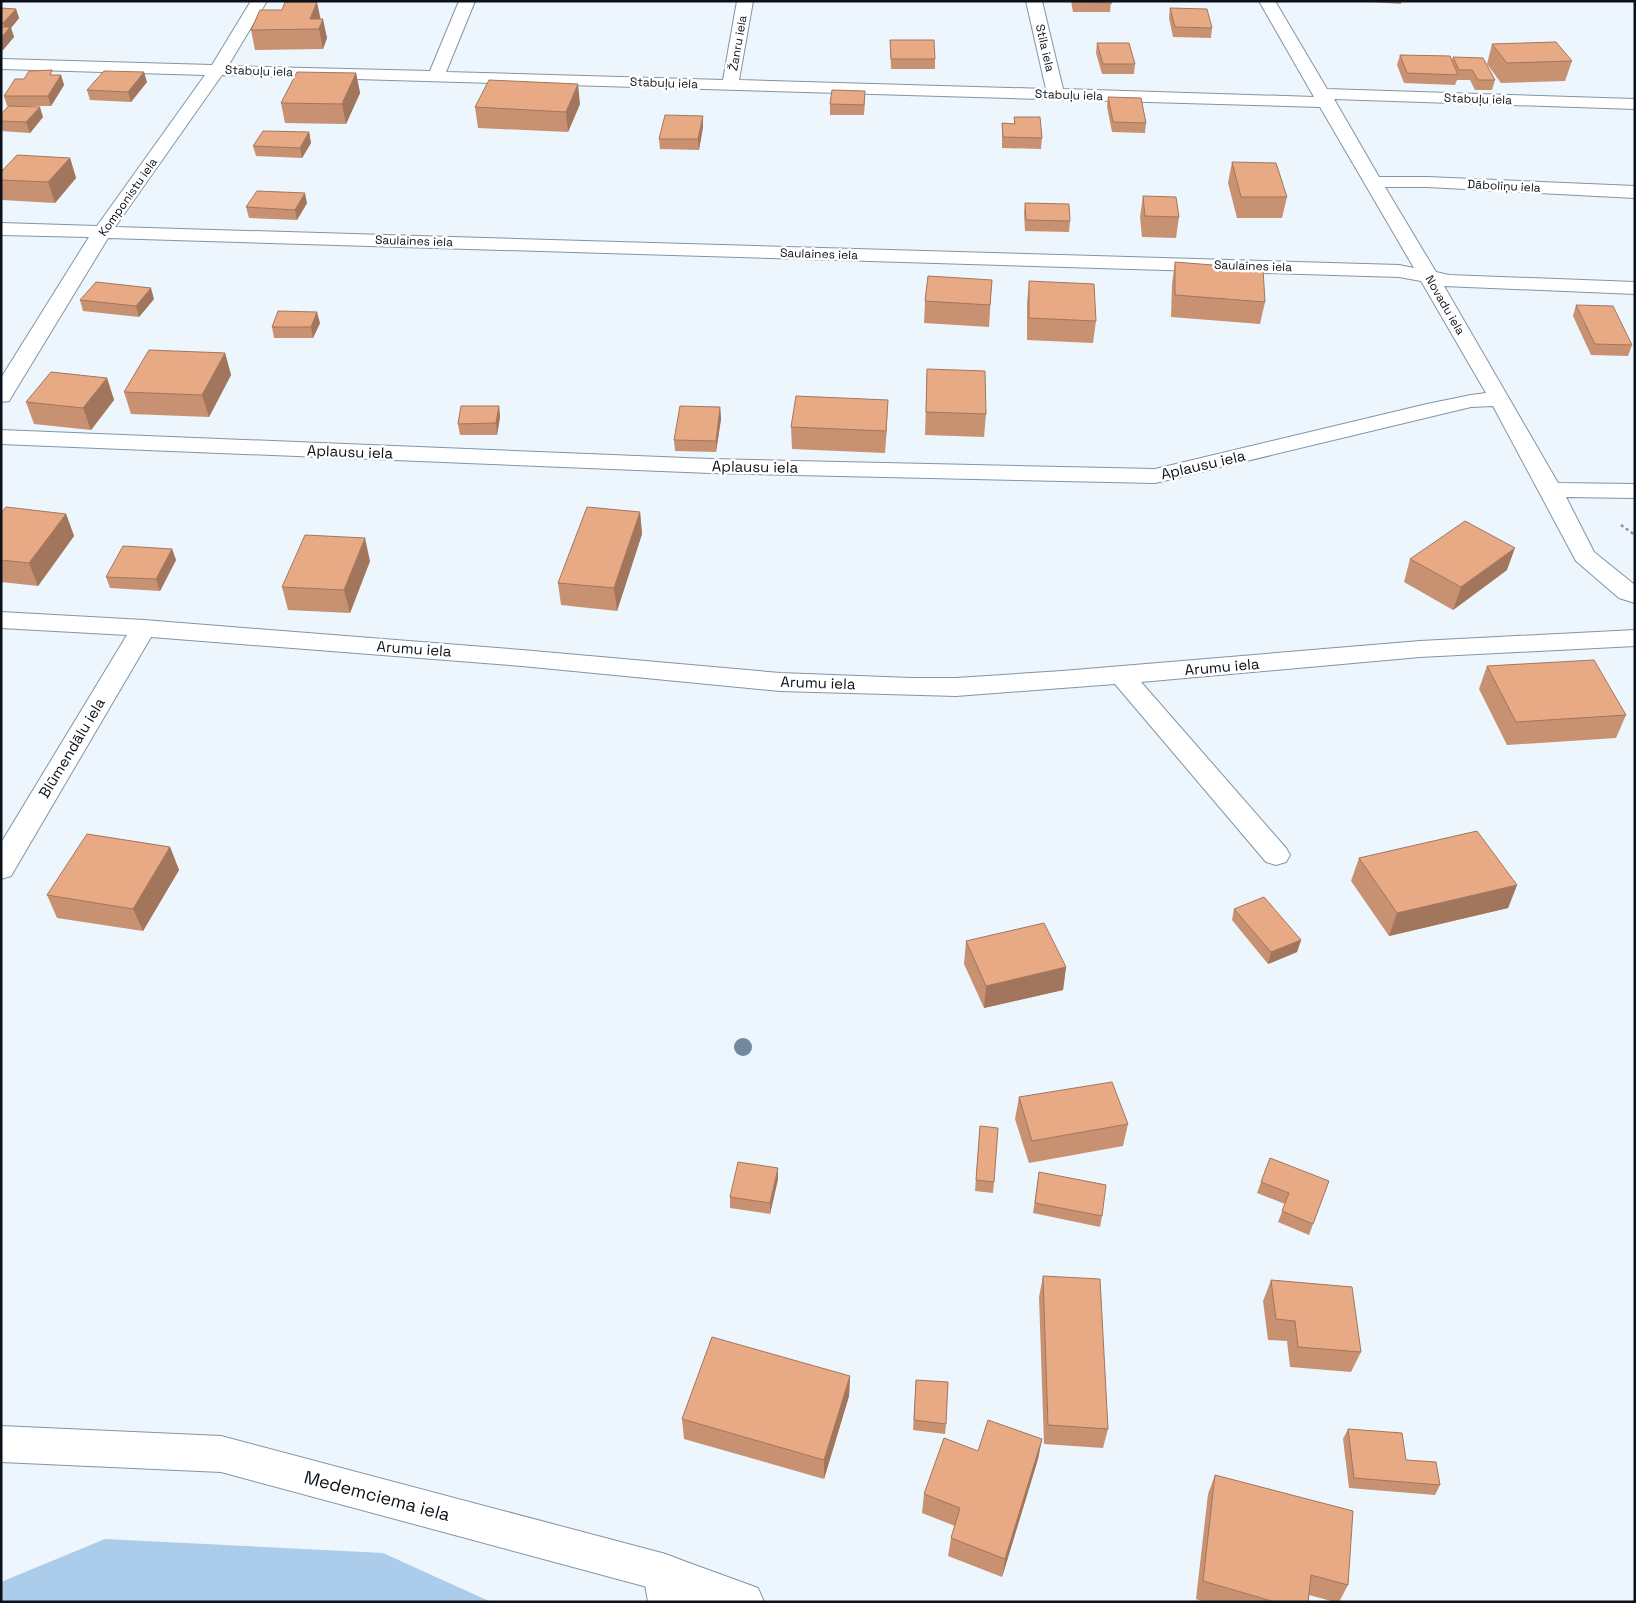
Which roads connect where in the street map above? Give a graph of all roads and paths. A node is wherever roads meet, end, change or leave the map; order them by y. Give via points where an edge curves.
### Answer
1 (259, 1) edge
2 (468, 1) edge
3 (745, 1) edge
4 (1034, 1) edge
5 (1267, 1) edge
6 (1, 64) edge
7 (217, 70) junction
8 (436, 76) junction
9 (730, 85) junction
10 (1056, 94) junction
11 (1324, 98) junction
12 (1635, 104) edge
13 (1373, 182) junction
14 (1635, 192) edge
15 (1, 229) edge
16 (102, 232) junction
17 (1428, 277) junction
18 (1635, 288) edge
19 (1, 396) edge
20 (1500, 399) junction
21 (1, 437) edge
22 (1551, 490) junction
23 (1635, 491) edge
24 (1635, 595) edge
25 (1, 620) edge
26 (144, 628) junction
27 (1635, 638) edge
28 (1122, 676) junction
29 (1276, 855) dead end
30 (1, 868) edge
31 (1, 1444) edge
32 (665, 1587) edge
33 (744, 1602) edge

1 - 7 street, Komponistu iela
2 - 8 street
3 - 9 street, Žanru iela
4 - 10 street, Stila iela
5 - 11 street, Novadu iela
6 - 7 street, Stabuļu iela
7 - 8 street, Stabuļu iela
7 - 16 street, Komponistu iela
8 - 9 street, Stabuļu iela
9 - 10 street, Stabuļu iela
10 - 11 street, Stabuļu iela
11 - 12 street, Stabuļu iela
11 - 13 street, Novadu iela
13 - 14 street, Dāboliņu iela
13 - 17 street, Novadu iela
15 - 16 street, Saulaines iela
16 - 17 street, Saulaines iela via 1399,271
16 - 19 street, Komponistu iela
17 - 18 street, Saulaines iela via 1449,281
17 - 20 street, Novadu iela
20 - 21 street, Aplausu iela via 1471,401 1155,476 710,466
20 - 22 street, Novadu iela
22 - 23 street
22 - 24 street, Novadu iela via 1584,556
25 - 26 street, Arumu iela
26 - 28 street, Arumu iela via 780,682 956,687
26 - 30 street, Blūmendālu iela
27 - 28 street, Arumu iela via 1420,649
28 - 29 street
31 - 32 street, Medemciema iela via 221,1454
32 - 33 street, Medemciema iela

